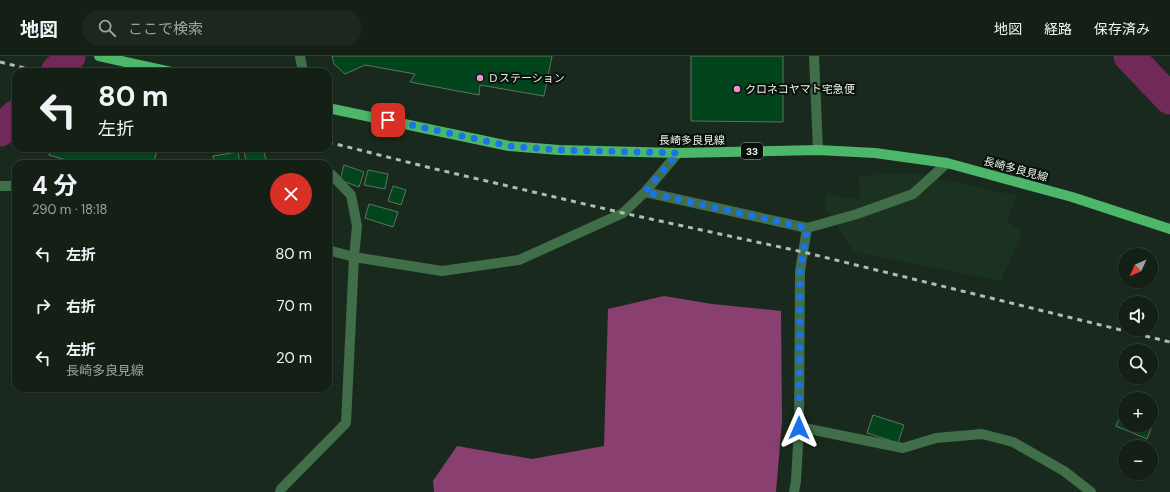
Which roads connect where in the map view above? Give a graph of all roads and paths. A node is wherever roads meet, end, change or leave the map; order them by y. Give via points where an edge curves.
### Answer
1 (101, 56) edge
2 (300, 56) edge
3 (814, 56) edge
4 (154, 68) edge
5 (302, 68) edge
6 (332, 109) edge
7 (818, 150) junction
8 (678, 153) junction
9 (947, 163) junction
10 (332, 175) edge
11 (0, 186) edge
12 (12, 186) edge
13 (645, 192) junction
14 (807, 228) junction
15 (1170, 229) edge
16 (332, 251) edge
17 (354, 258) junction
18 (799, 428) junction
19 (280, 492) edge
20 (794, 492) edge
21 (1091, 492) edge

1 - 4 main road
2 - 5 street
3 - 7 street
6 - 8 main road, 長崎多良見線 / 33 via 509,146
7 - 8 main road, 長崎多良見線 / 33
7 - 9 main road, 長崎多良見線 / 33 via 875,153
8 - 13 street
9 - 14 street via 913,194
9 - 15 main road, 長崎多良見線 / 33 via 1072,197
10 - 17 street via 351,195 358,226
11 - 12 street
13 - 14 street
13 - 17 street via 623,213 519,260 442,271
14 - 18 street via 800,271
16 - 17 street
17 - 19 street via 346,423 281,488
18 - 20 street
18 - 21 street via 903,448 936,438 982,434 1013,442 1064,471

